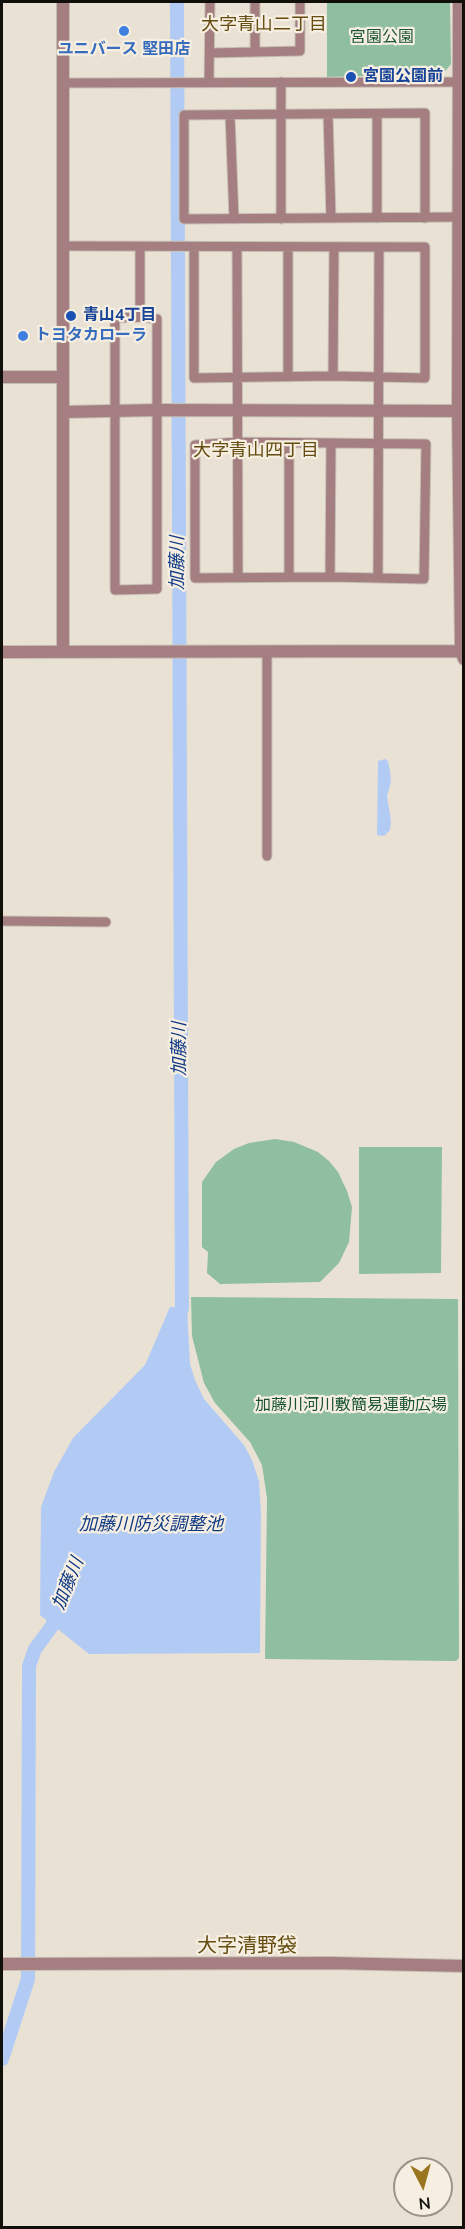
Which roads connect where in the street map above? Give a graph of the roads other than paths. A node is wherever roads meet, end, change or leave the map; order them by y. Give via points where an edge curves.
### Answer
1 (63, 2) edge
2 (210, 2) edge
3 (255, 2) edge
4 (300, 2) edge
5 (459, 2) edge
6 (255, 51) junction
7 (210, 53) junction
8 (209, 82) junction
9 (281, 82) junction
10 (461, 82) edge
11 (63, 83) junction
12 (281, 114) junction
13 (328, 114) junction
14 (377, 114) junction
15 (230, 115) junction
16 (331, 218) junction
17 (377, 218) junction
18 (425, 218) junction
19 (461, 218) edge
20 (234, 219) junction
21 (280, 219) junction
22 (63, 246) junction
23 (140, 247) junction
24 (191, 247) junction
25 (237, 247) junction
26 (288, 247) junction
27 (334, 247) junction
28 (379, 247) junction
29 (461, 249) edge
30 (140, 317) junction
31 (333, 376) junction
32 (2, 377) edge
33 (63, 377) junction
34 (238, 377) junction
35 (288, 377) junction
36 (380, 378) junction
37 (115, 410) junction
38 (163, 410) junction
39 (238, 411) junction
40 (461, 411) edge
41 (63, 412) junction
42 (380, 412) junction
43 (238, 442) junction
44 (289, 443) junction
45 (331, 443) junction
46 (380, 444) junction
47 (462, 536) edge
48 (238, 577) junction
49 (289, 577) junction
50 (330, 577) junction
51 (378, 577) junction
52 (2, 652) edge
53 (63, 652) junction
54 (267, 652) junction
55 (463, 654) edge
56 (267, 856) dead end
57 (2, 921) edge
58 (106, 922) dead end
59 (2, 1964) edge
60 (464, 1966) edge

1 - 11 street
2 - 7 street
3 - 6 street
4 - 6 street via 300,51
5 - 10 street
6 - 7 street
7 - 8 street
8 - 9 street
8 - 11 street
9 - 10 street
9 - 12 street
10 - 19 street
11 - 22 street
12 - 13 street
12 - 15 street
12 - 21 street
13 - 14 street
13 - 16 street
14 - 17 street
14 - 18 street via 425,113
15 - 20 street
15 - 20 street via 184,115 183,219
16 - 17 street
16 - 21 street
17 - 18 street
18 - 19 street
19 - 29 street
20 - 21 street
22 - 23 street
22 - 33 street
23 - 24 street
23 - 30 street
24 - 25 street
24 - 34 street via 194,378
25 - 26 street
25 - 34 street
26 - 27 street
26 - 35 street
27 - 28 street
27 - 31 street
28 - 36 street
28 - 36 street via 425,247 425,378
29 - 40 street
30 - 37 street via 116,318
30 - 38 street via 157,319
31 - 35 street
31 - 36 street
32 - 33 street
33 - 41 street
34 - 35 street
34 - 39 street
36 - 42 street
37 - 38 street
37 - 38 street via 115,590 157,589
37 - 41 street
38 - 39 street
39 - 42 street
39 - 43 street
40 - 42 street
40 - 47 street
41 - 53 street
42 - 46 street
43 - 44 street
43 - 48 street
43 - 48 street via 195,445 195,578
44 - 45 street
44 - 49 street
45 - 46 street
45 - 50 street
46 - 51 street
46 - 51 street via 426,444 424,579
47 - 55 street
48 - 49 street
49 - 50 street
50 - 51 street
52 - 53 street
53 - 54 street
54 - 55 street
54 - 56 street
57 - 58 street
59 - 60 street

